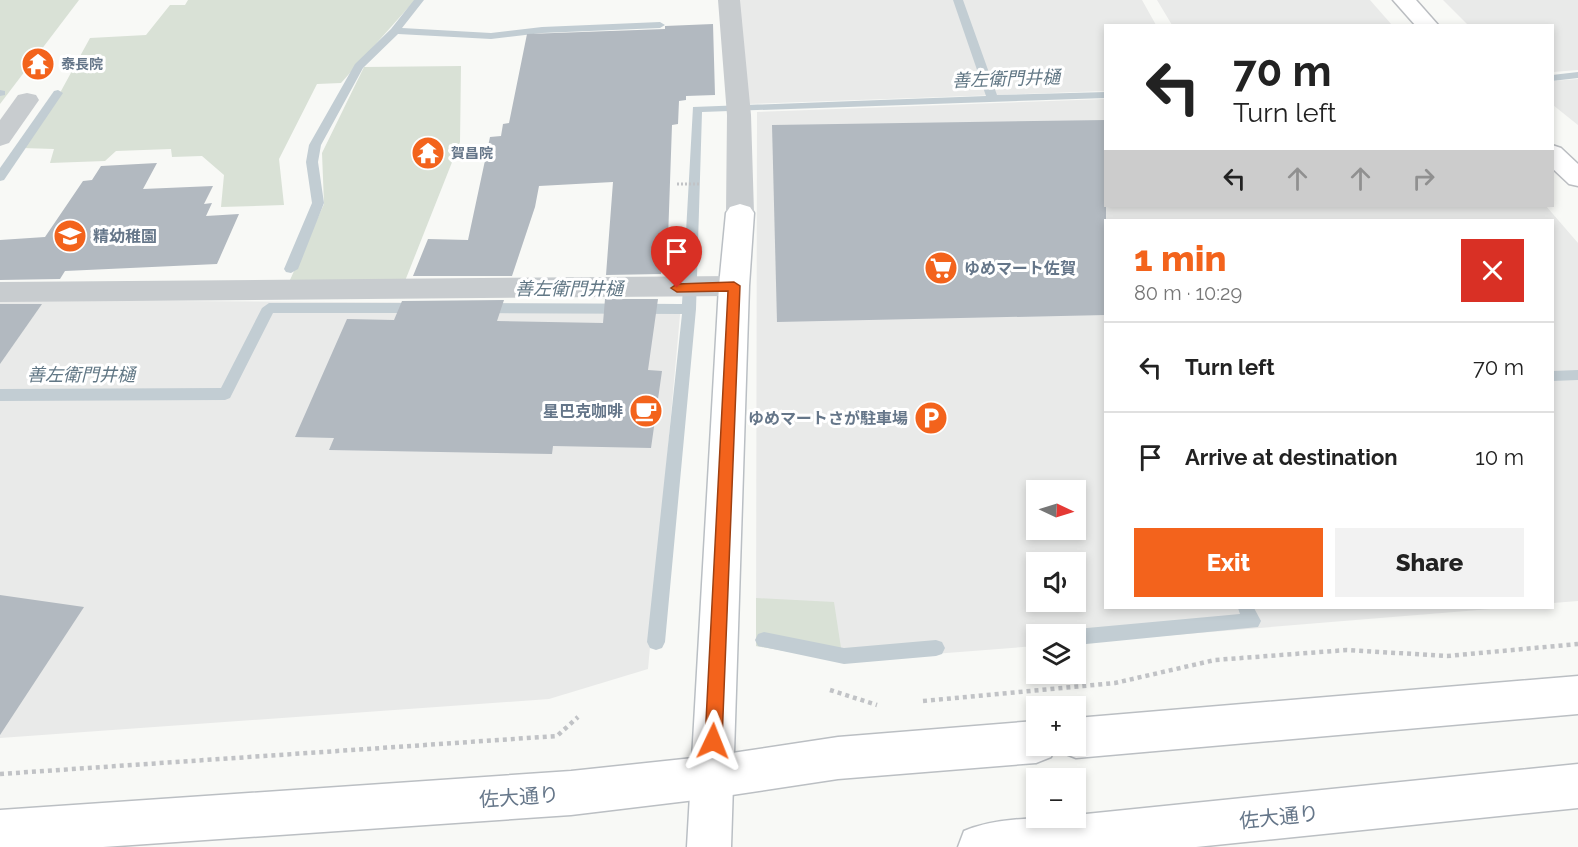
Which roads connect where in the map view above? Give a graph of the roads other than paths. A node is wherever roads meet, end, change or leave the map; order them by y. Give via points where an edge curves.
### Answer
1 (729, 0) edge
2 (1404, 0) edge
3 (1426, 24) edge
4 (27, 100) dead end
5 (0, 138) edge
6 (1554, 155) edge
7 (1578, 177) edge
8 (740, 213) joint
9 (722, 287) junction
10 (0, 292) edge
11 (1578, 695) edge
12 (1086, 737) edge
13 (1026, 743) edge
14 (712, 777) junction
15 (1578, 786) edge
16 (0, 832) edge
17 (709, 847) edge
18 (980, 847) edge

1 - 8 street via 738,105
2 - 3 main road
4 - 5 street
6 - 7 main road
8 - 9 main road
9 - 10 street
9 - 14 main road
11 - 12 main road
13 - 14 main road, 佐大通り via 838,758
14 - 16 main road, 佐大通り via 571,794
14 - 17 main road
15 - 18 main road, 佐大通り

